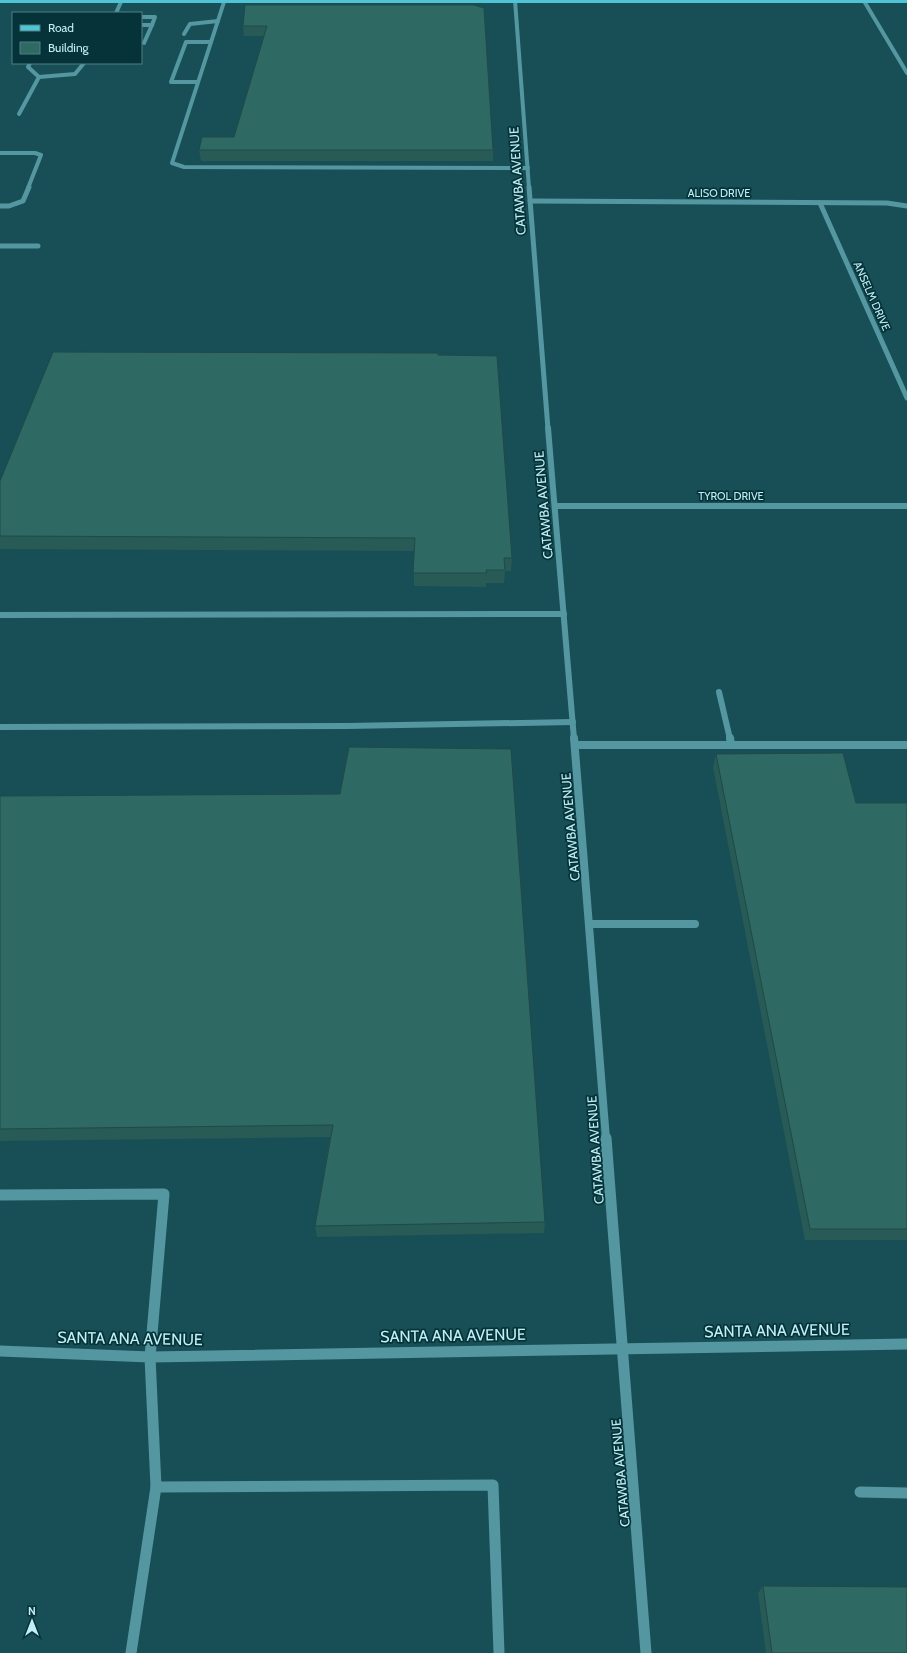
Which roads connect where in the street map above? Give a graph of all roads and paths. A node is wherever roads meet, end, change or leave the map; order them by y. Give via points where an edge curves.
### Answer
1 (0, 1) edge
2 (26, 1) edge
3 (133, 1) edge
4 (264, 1) edge
5 (314, 1) edge
6 (402, 1) edge
7 (515, 1) edge
8 (785, 1) edge
9 (864, 1) junction
10 (907, 1) edge
11 (122, 2) junction
12 (224, 2) junction
13 (117, 12) edge
14 (142, 17) edge
15 (218, 21) junction
16 (142, 25) edge
17 (152, 25) junction
18 (184, 34) dead end
19 (212, 42) junction
20 (144, 43) dead end
21 (30, 64) edge
22 (83, 64) edge
23 (907, 73) edge
24 (39, 77) junction
25 (198, 82) junction
26 (19, 114) dead end
27 (0, 153) edge
28 (528, 168) junction
29 (530, 201) junction
30 (820, 203) junction
31 (0, 206) edge
32 (907, 206) edge
33 (0, 246) edge
34 (38, 246) dead end
35 (907, 398) edge
36 (556, 506) junction
37 (907, 506) edge
38 (564, 614) junction
39 (0, 615) edge
40 (719, 692) dead end
41 (573, 722) junction
42 (0, 727) edge
43 (731, 744) junction
44 (575, 745) junction
45 (907, 745) edge
46 (590, 924) junction
47 (695, 924) dead end
48 (0, 1195) edge
49 (907, 1344) edge
50 (622, 1348) junction
51 (0, 1351) edge
52 (150, 1357) junction
53 (156, 1487) junction
54 (860, 1492) dead end
55 (907, 1493) edge
56 (131, 1653) edge
57 (499, 1653) edge
58 (646, 1653) edge

1 - 2 main road
2 - 11 main road
3 - 11 main road
3 - 12 main road
4 - 5 main road
4 - 12 main road
5 - 6 main road
6 - 7 main road
7 - 8 main road
7 - 28 street, CATAWBA AVENUE
8 - 9 main road
9 - 10 main road
9 - 23 street
11 - 13 street
12 - 15 street
14 - 17 street via 155,17
15 - 18 street via 190,24
15 - 19 street
16 - 17 street
17 - 20 street
19 - 25 street
19 - 25 street via 186,42 171,82
21 - 24 street via 28,67
22 - 24 street via 75,74
24 - 26 street
25 - 28 street via 172,162 184,167
27 - 31 street via 41,155 23,201
28 - 29 street, CATAWBA AVENUE
29 - 30 street, ALISO DRIVE
29 - 36 street, CATAWBA AVENUE
30 - 32 street, ALISO DRIVE via 887,203
30 - 35 street, ANSELM DRIVE
33 - 34 street
36 - 37 street, TYROL DRIVE
36 - 38 street, CATAWBA AVENUE
38 - 39 street
38 - 41 street, CATAWBA AVENUE
40 - 43 street
41 - 42 street via 347,726
41 - 44 street, CATAWBA AVENUE
43 - 44 street
43 - 45 street
44 - 46 street, CATAWBA AVENUE
46 - 47 street
46 - 50 street, CATAWBA AVENUE
48 - 52 street via 164,1194
49 - 50 street, SANTA ANA AVENUE
50 - 52 street, SANTA ANA AVENUE
50 - 58 street, CATAWBA AVENUE
51 - 52 street, SANTA ANA AVENUE
52 - 53 street
53 - 56 street
53 - 57 street via 493,1485
54 - 55 street

